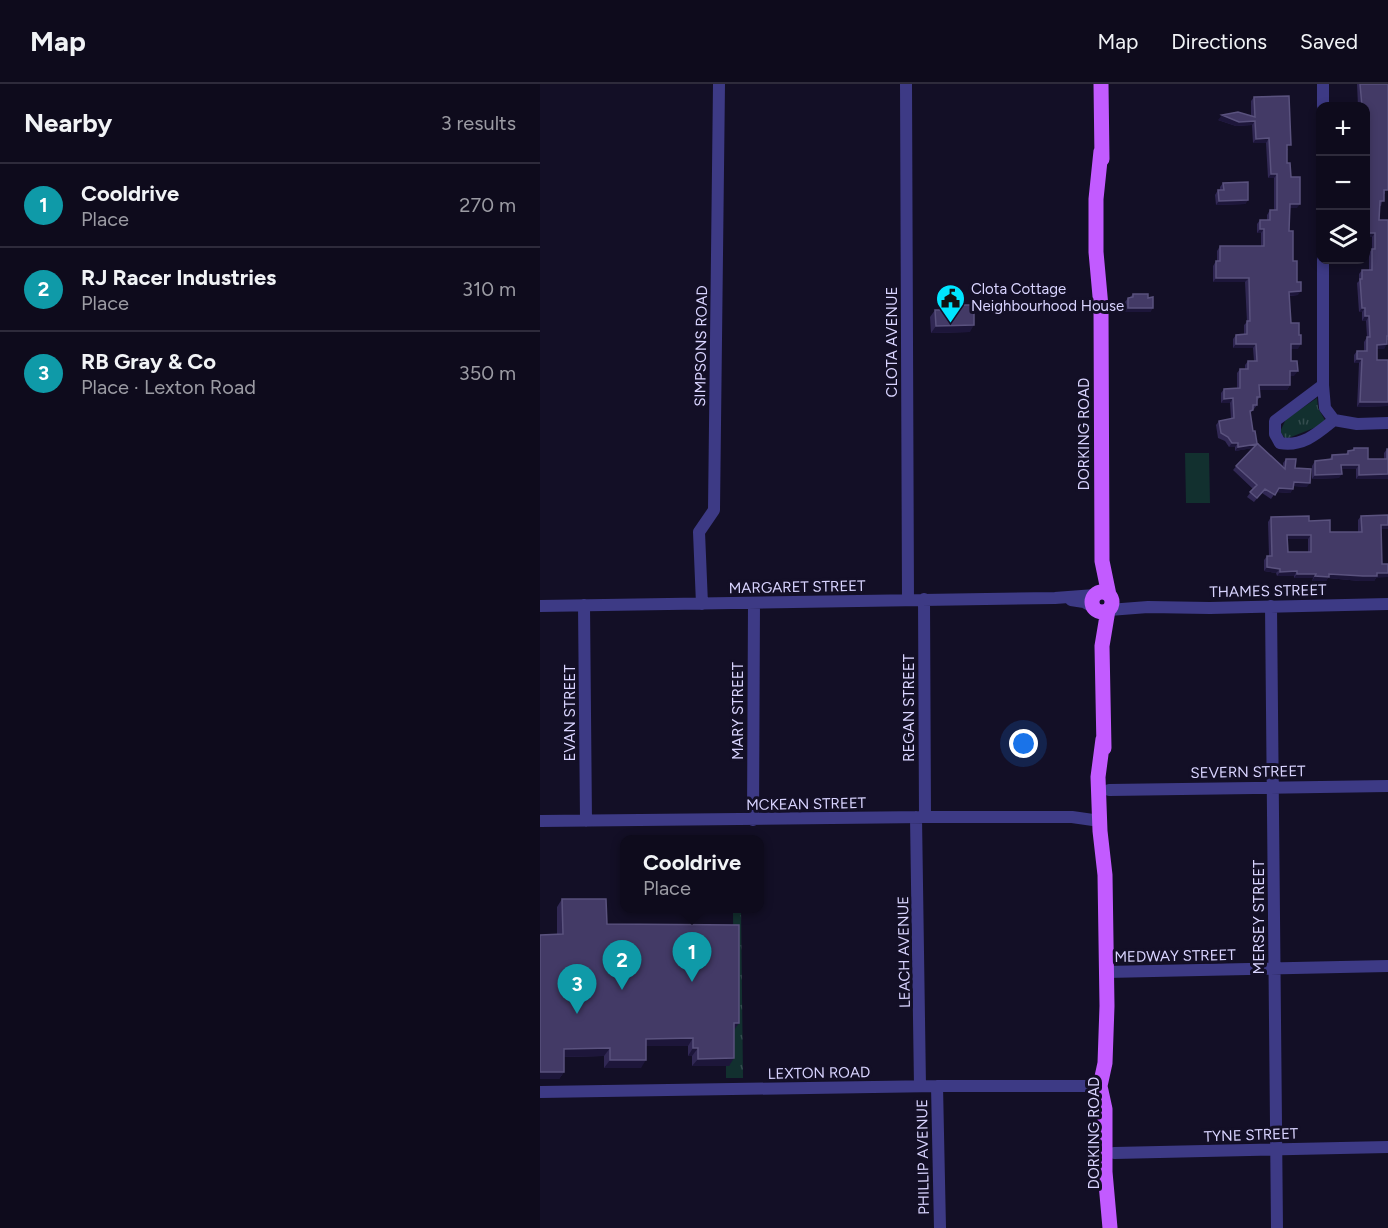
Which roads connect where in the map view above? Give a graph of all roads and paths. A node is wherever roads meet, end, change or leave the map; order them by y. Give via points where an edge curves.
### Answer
1 (719, 84) edge
2 (906, 84) edge
3 (1101, 84) edge
4 (1323, 84) edge
5 (1323, 102) edge
6 (1323, 264) edge
7 (1323, 385) junction
8 (1334, 420) junction
9 (1388, 423) edge
10 (908, 599) junction
11 (924, 599) junction
12 (1102, 602) junction
13 (754, 603) junction
14 (702, 604) junction
15 (1388, 604) edge
16 (540, 606) edge
17 (584, 606) junction
18 (1271, 606) junction
19 (1103, 739) junction
20 (1388, 786) edge
21 (1274, 787) junction
22 (1109, 790) junction
23 (920, 817) junction
24 (1099, 817) junction
25 (753, 820) junction
26 (540, 821) edge
27 (586, 821) junction
28 (1105, 875) junction
29 (1388, 966) edge
30 (1274, 969) junction
31 (1106, 972) junction
32 (1107, 1006) junction
33 (920, 1086) junction
34 (937, 1086) junction
35 (1100, 1086) junction
36 (540, 1092) edge
37 (1388, 1147) edge
38 (1276, 1149) junction
39 (1114, 1154) junction
40 (1110, 1226) edge
41 (940, 1228) edge
42 (1277, 1228) edge

1 - 14 street, SIMPSONS ROAD via 714,510 699,532
2 - 10 street, CLOTA AVENUE
3 - 12 main road, DORKING ROAD via 1096,199 1101,238
4 - 5 street
6 - 7 street
7 - 8 street via 1325,408
7 - 8 street via 1275,421 1275,434 1280,443 1293,445 1313,437
8 - 9 street
10 - 11 street, MARGARET STREET
10 - 13 street, MARGARET STREET
11 - 12 street, MARGARET STREET via 1055,598
11 - 23 street, REGAN STREET
12 - 18 street, THAMES STREET via 1148,607
12 - 19 main road, DORKING ROAD
13 - 14 street, MARGARET STREET
13 - 25 street, MARY STREET
14 - 17 street, MARGARET STREET
15 - 18 street, THAMES STREET
16 - 17 street, MARGARET STREET
17 - 27 street, EVAN STREET
18 - 21 street, MERSEY STREET
19 - 22 main road, DORKING ROAD
19 - 24 main road, DORKING ROAD via 1098,777
20 - 21 street, SEVERN STREET
21 - 22 street, SEVERN STREET
21 - 30 street, MERSEY STREET
22 - 28 main road, DORKING ROAD
23 - 24 street, MCKEAN STREET
23 - 25 street, MCKEAN STREET
23 - 33 street, LEACH AVENUE
24 - 28 main road, DORKING ROAD
25 - 27 street, MCKEAN STREET
26 - 27 street, MCKEAN STREET
28 - 31 main road, DORKING ROAD
29 - 30 street, MEDWAY STREET
30 - 31 street, MEDWAY STREET
30 - 38 street, MERSEY STREET
31 - 32 main road, DORKING ROAD
32 - 35 main road, DORKING ROAD
32 - 39 main road, DORKING ROAD via 1113,1057 1109,1087 1114,1107
33 - 34 street, LEXTON ROAD
33 - 36 street, LEXTON ROAD
34 - 35 street, LEXTON ROAD
34 - 41 street, PHILLIP AVENUE
35 - 40 main road, DORKING ROAD via 1105,1109
37 - 38 street, TYNE STREET
38 - 39 street, TYNE STREET
38 - 42 street, MERSEY STREET
39 - 40 main road, DORKING ROAD

